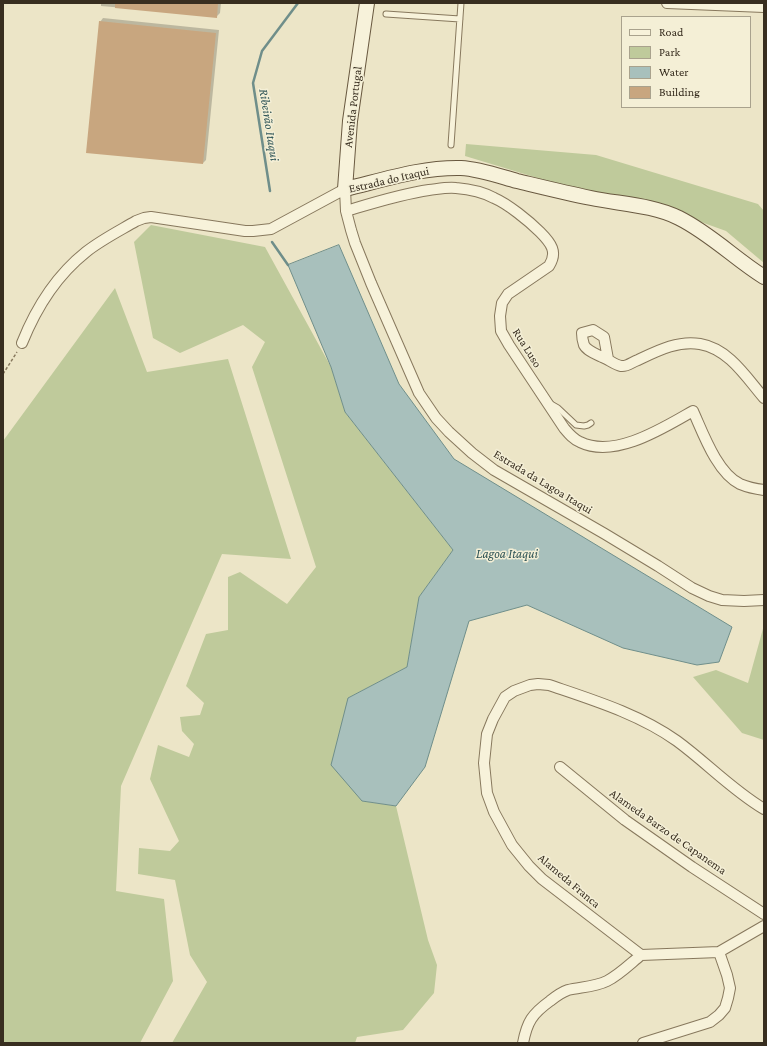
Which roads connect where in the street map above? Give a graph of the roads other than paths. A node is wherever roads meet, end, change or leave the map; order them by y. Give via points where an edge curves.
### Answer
1 (367, 3) edge
2 (461, 3) edge
3 (667, 3) edge
4 (764, 7) edge
5 (386, 14) dead end
6 (460, 19) junction
7 (451, 145) dead end
8 (345, 190) junction
9 (346, 211) junction
10 (764, 277) edge
11 (22, 343) road end
12 (608, 360) dead end
13 (764, 398) edge
14 (543, 399) junction
15 (591, 423) dead end
16 (764, 490) edge
17 (764, 600) edge
18 (560, 767) dead end
19 (764, 809) edge
20 (764, 914) edge
21 (764, 926) edge
22 (719, 952) junction
23 (641, 955) junction
24 (523, 1043) edge
25 (643, 1043) edge

1 - 8 street, Avenida Portugal via 350,121
2 - 6 lane
3 - 4 street
5 - 6 lane
6 - 7 lane
8 - 9 street, Avenida Portugal
8 - 10 street, Estrada do Itaqui via 435,169 479,170 556,191 635,205 679,218 710,236
8 - 11 street, Estrada do Itaqui via 271,229 245,231 151,217 136,221 87,251 63,273 36,312
9 - 14 street, Rua Luso via 415,192 455,188 494,197 539,231 552,248 554,260 550,266 508,294 502,303 500,316 501,331
9 - 17 street, Estrada da Lagoa Itaqui via 371,283 419,393 436,418 472,454 494,470 692,588 722,600
12 - 13 street via 622,367 678,344 699,344 722,353 736,364
14 - 15 lane via 576,424 584,426
14 - 16 street, Rua Luso via 571,437 597,447 625,444 644,437 693,411 711,450 731,477 740,484
18 - 20 street, Alameda Barzo de Capanema via 625,820
19 - 23 street, Alameda Franca via 740,793 677,741 612,707 549,685 530,685 506,697 487,734 484,764 487,793 494,812 512,845 529,866
21 - 22 street
22 - 23 street
22 - 25 street via 730,988 725,1008 710,1022
23 - 24 street via 613,978 567,990 542,1006 527,1027

